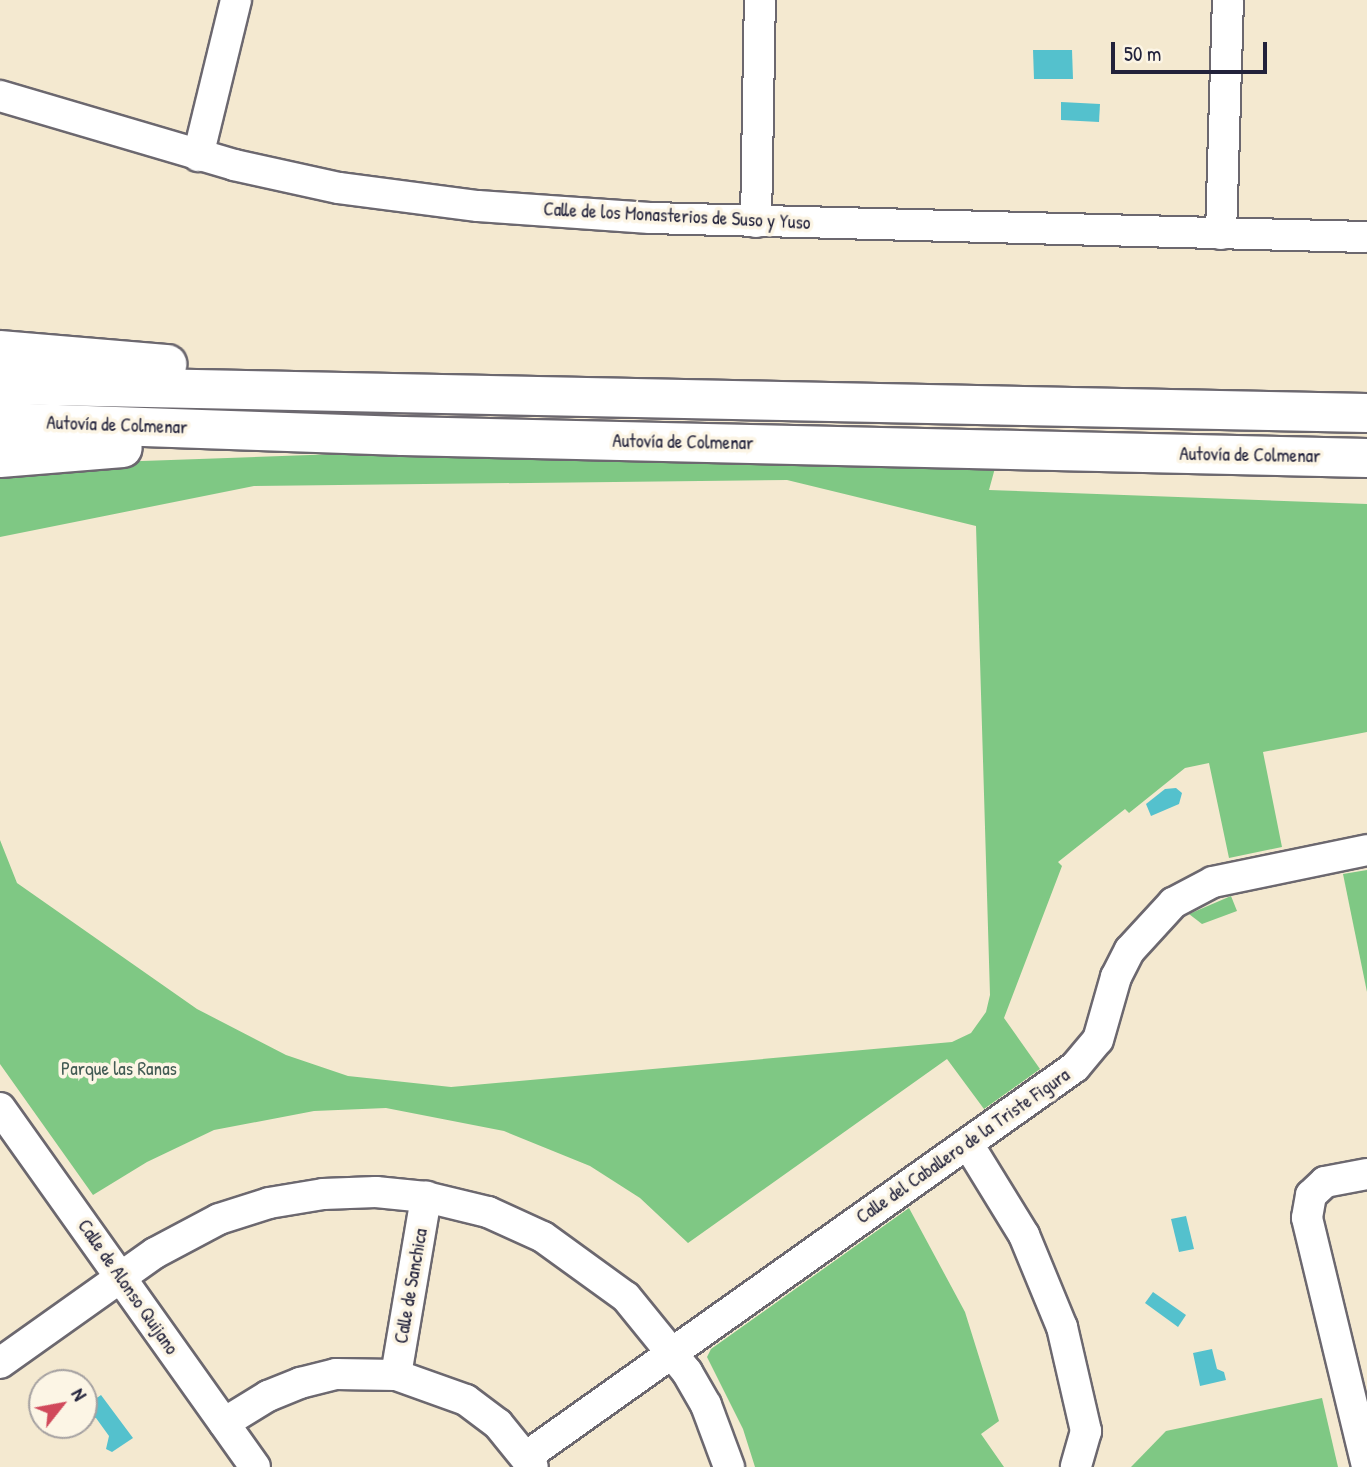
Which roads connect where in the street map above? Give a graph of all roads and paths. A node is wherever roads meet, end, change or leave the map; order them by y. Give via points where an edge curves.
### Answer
1 (236, 0) edge
2 (760, 0) edge
3 (1228, 0) edge
4 (0, 96) edge
5 (198, 156) junction
6 (756, 222) junction
7 (1222, 234) junction
8 (1367, 237) edge
9 (0, 350) edge
10 (0, 385) edge
11 (619, 396) junction
12 (1367, 413) edge
13 (0, 422) edge
14 (403, 436) junction
15 (0, 458) edge
16 (1367, 458) edge
17 (1367, 850) edge
18 (0, 1108) edge
19 (968, 1144) junction
20 (1367, 1174) edge
21 (426, 1197) junction
22 (121, 1277) junction
23 (674, 1352) junction
24 (0, 1363) edge
25 (396, 1375) junction
26 (224, 1423) junction
27 (530, 1462) edge
28 (1367, 1466) edge
29 (255, 1467) edge
30 (729, 1467) edge
31 (1076, 1467) edge

1 - 5 street
2 - 6 street
3 - 7 street
4 - 5 street, Calle de los Monasterios de Suso y Yuso
5 - 6 street, Calle de los Monasterios de Suso y Yuso via 340,188 478,206
6 - 7 street, Calle de los Monasterios de Suso y Yuso
7 - 8 street, Calle de los Monasterios de Suso y Yuso
9 - 11 highway via 122,362 449,377
10 - 11 highway, Autovía de Colmenar
11 - 12 highway, Autovía de Colmenar
13 - 14 highway, Autovía de Colmenar
14 - 15 highway via 72,450
14 - 16 highway, Autovía de Colmenar
17 - 19 street, Calle del Caballero de la Triste Figura via 1213,882 1173,904 1130,950 1116,977 1106,1022 1089,1053
18 - 22 street, Calle de Alonso Quijano
19 - 23 street, Calle del Caballero de la Triste Figura
19 - 31 street via 1024,1235 1062,1327 1086,1431
20 - 28 street via 1325,1182 1311,1195 1307,1218
21 - 22 street via 349,1192 269,1203 186,1235
21 - 23 street via 488,1212 572,1254 626,1297
21 - 25 street, Calle de Sanchica
22 - 24 street
22 - 26 street, Calle de Alonso Quijano
23 - 27 street, Calle del Caballero de la Triste Figura
23 - 30 street via 706,1405
25 - 26 street via 336,1374 300,1383 268,1395
25 - 27 street via 466,1400 498,1424
26 - 29 street, Calle de Alonso Quijano

